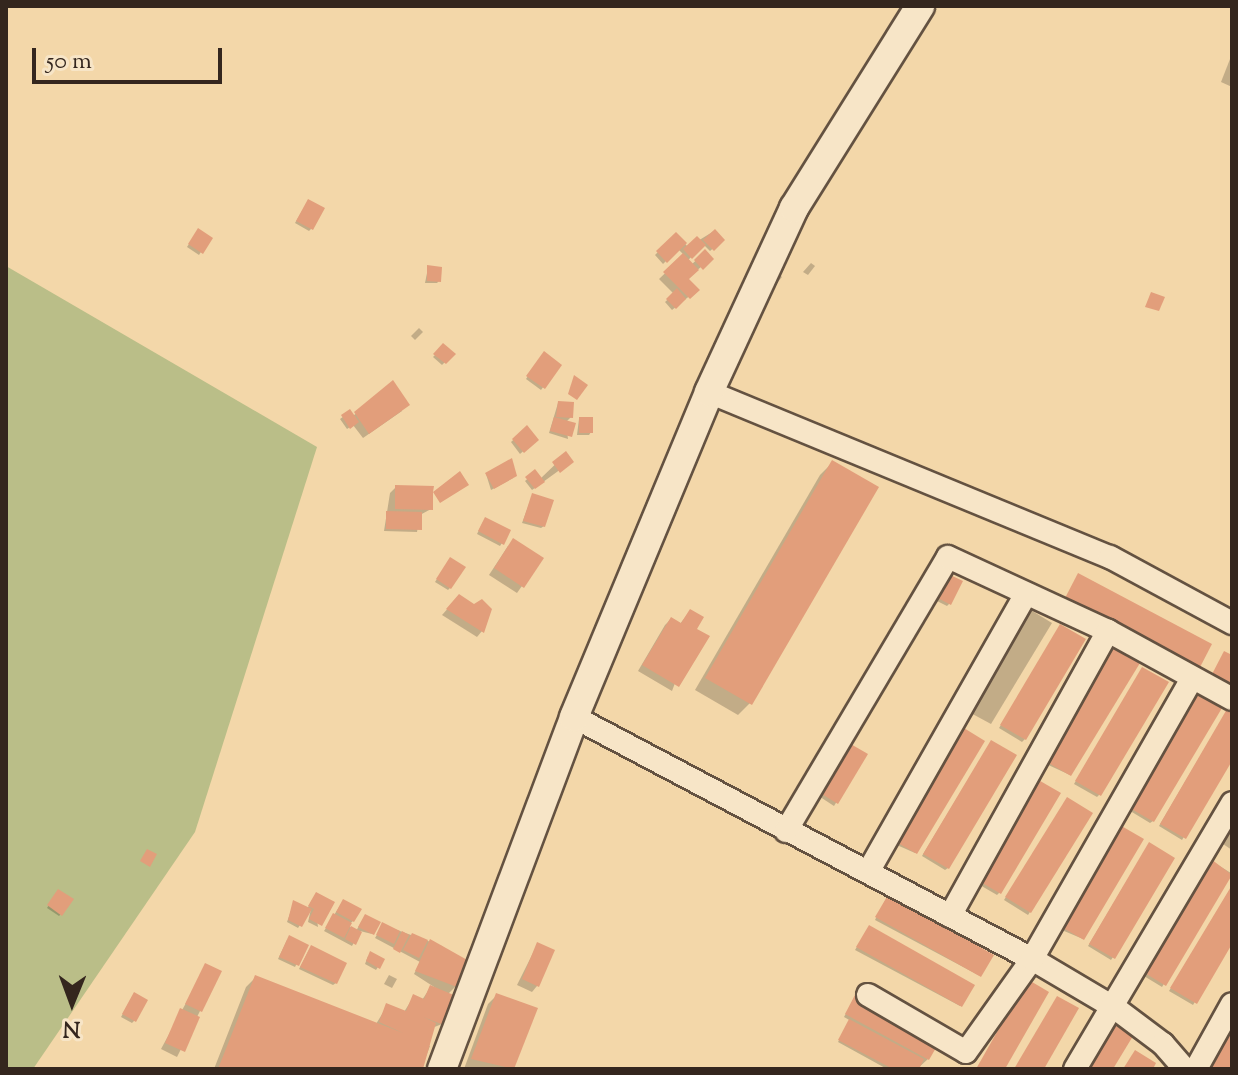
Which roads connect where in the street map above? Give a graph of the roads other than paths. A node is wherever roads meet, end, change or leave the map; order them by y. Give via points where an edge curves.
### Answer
1 (920, 6) edge
2 (709, 392) junction
3 (1026, 594) junction
4 (1232, 623) edge
5 (1108, 631) junction
6 (1192, 678) junction
7 (1232, 699) edge
8 (574, 717) junction
9 (1232, 803) edge
10 (786, 831) junction
11 (868, 872) junction
12 (950, 916) junction
13 (1032, 959) junction
14 (868, 995) dead end
15 (1232, 1004) edge
16 (1115, 1008) junction
17 (961, 1060) edge
18 (442, 1069) edge
19 (1075, 1069) edge
20 (1185, 1069) edge
21 (1196, 1069) edge

1 - 2 street via 794,208
2 - 4 street via 1110,557
2 - 8 street
3 - 5 street
3 - 10 street via 948,557
3 - 11 street
5 - 6 street
5 - 12 street
6 - 7 street
6 - 13 street
8 - 10 street
8 - 18 street
9 - 16 street
10 - 11 street
11 - 12 street
12 - 13 street
13 - 16 street
13 - 17 street
14 - 17 street
15 - 21 street
16 - 19 street
16 - 20 street via 1163,1044

